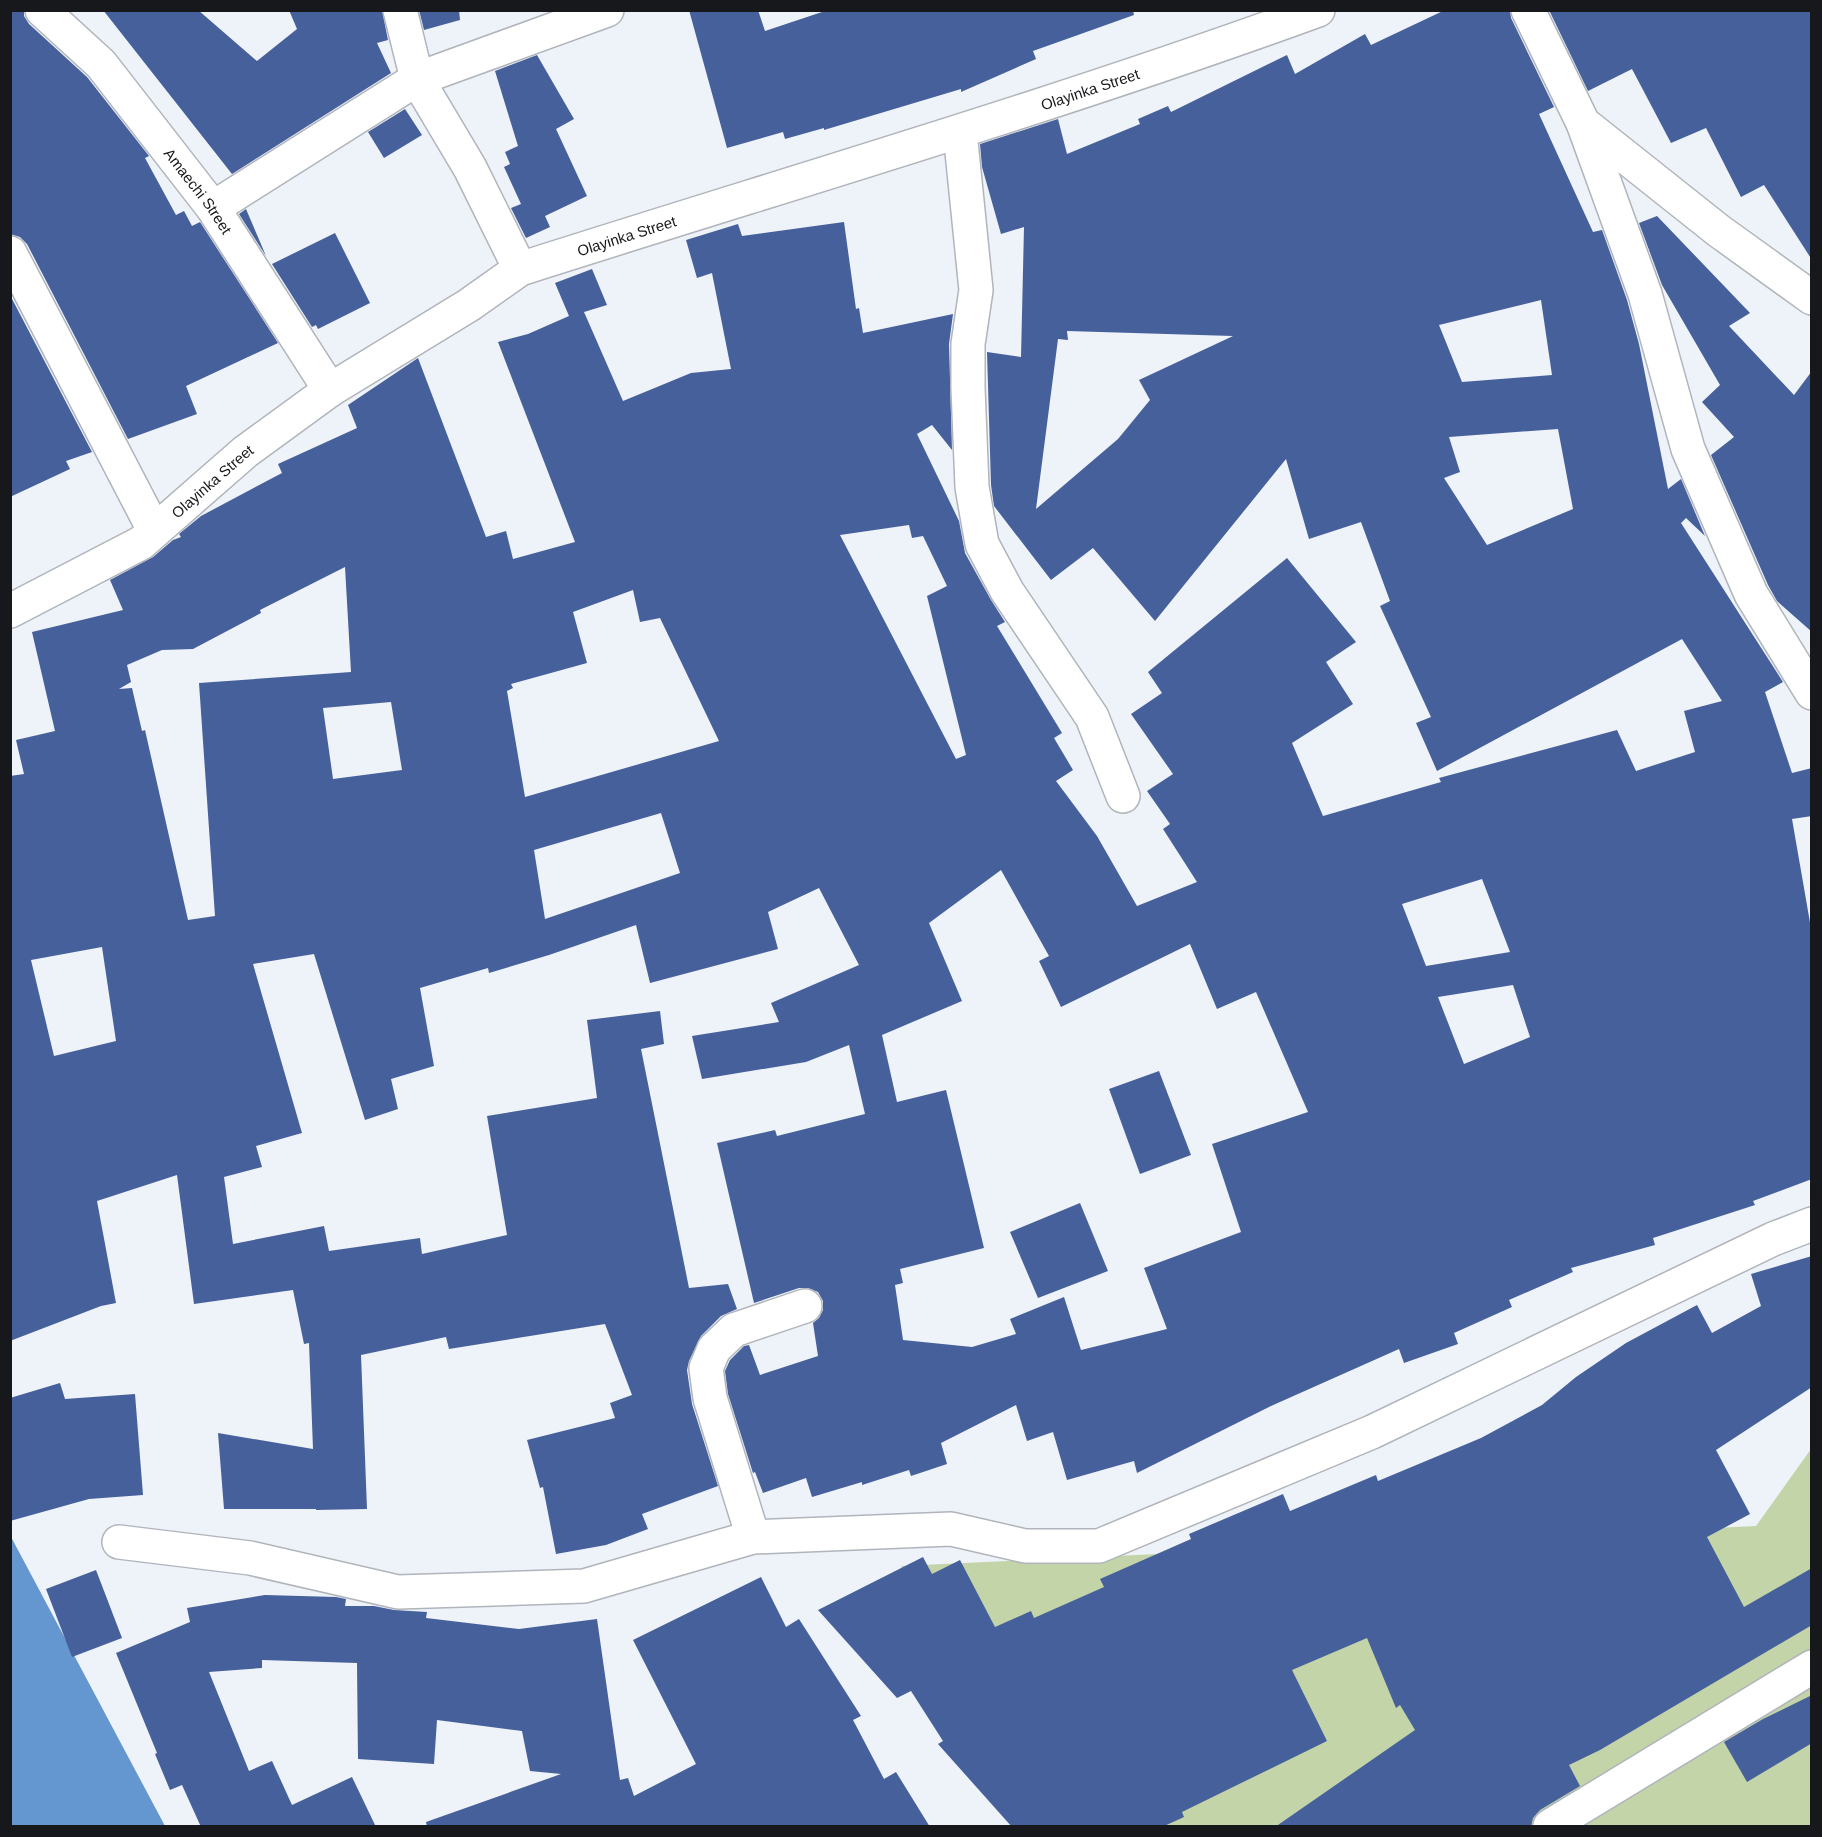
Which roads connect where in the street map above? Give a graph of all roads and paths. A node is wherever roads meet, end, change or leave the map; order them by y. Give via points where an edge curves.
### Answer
1 (42, 10) edge
2 (400, 10) edge
3 (607, 10) edge
4 (1318, 10) edge
5 (1528, 10) edge
6 (417, 79) junction
7 (1583, 123) junction
8 (960, 132) junction
9 (213, 208) junction
10 (10, 253) edge
11 (520, 269) junction
12 (1812, 298) edge
13 (330, 390) junction
14 (148, 537) junction
15 (10, 611) edge
16 (1812, 693) edge
17 (1123, 796) dead end
18 (1812, 1224) edge
19 (805, 1306) dead end
20 (753, 1537) junction
21 (119, 1542) dead end
22 (1812, 1667) edge
23 (1550, 1827) edge

1 - 9 street, Amaechi Street via 100,64
2 - 6 street
3 - 6 street
4 - 8 street, Olayinka Street
5 - 7 street
6 - 9 street
6 - 11 street via 470,168
7 - 12 street via 1719,231
7 - 16 street via 1645,294 1688,449 1751,594
8 - 11 street, Olayinka Street
8 - 17 street via 976,290 968,344 968,377 972,487 982,544 1007,591 1092,717
9 - 13 street, Amaechi Street
10 - 14 street
11 - 13 street, Olayinka Street
13 - 14 street, Olayinka Street via 245,452
14 - 15 street, Olayinka Street
18 - 20 street via 1762,1244 1372,1432 1099,1545 1025,1546 951,1529
19 - 20 street via 734,1330 714,1349 706,1368 710,1398
20 - 21 street via 584,1586 398,1592 250,1558
22 - 23 street

